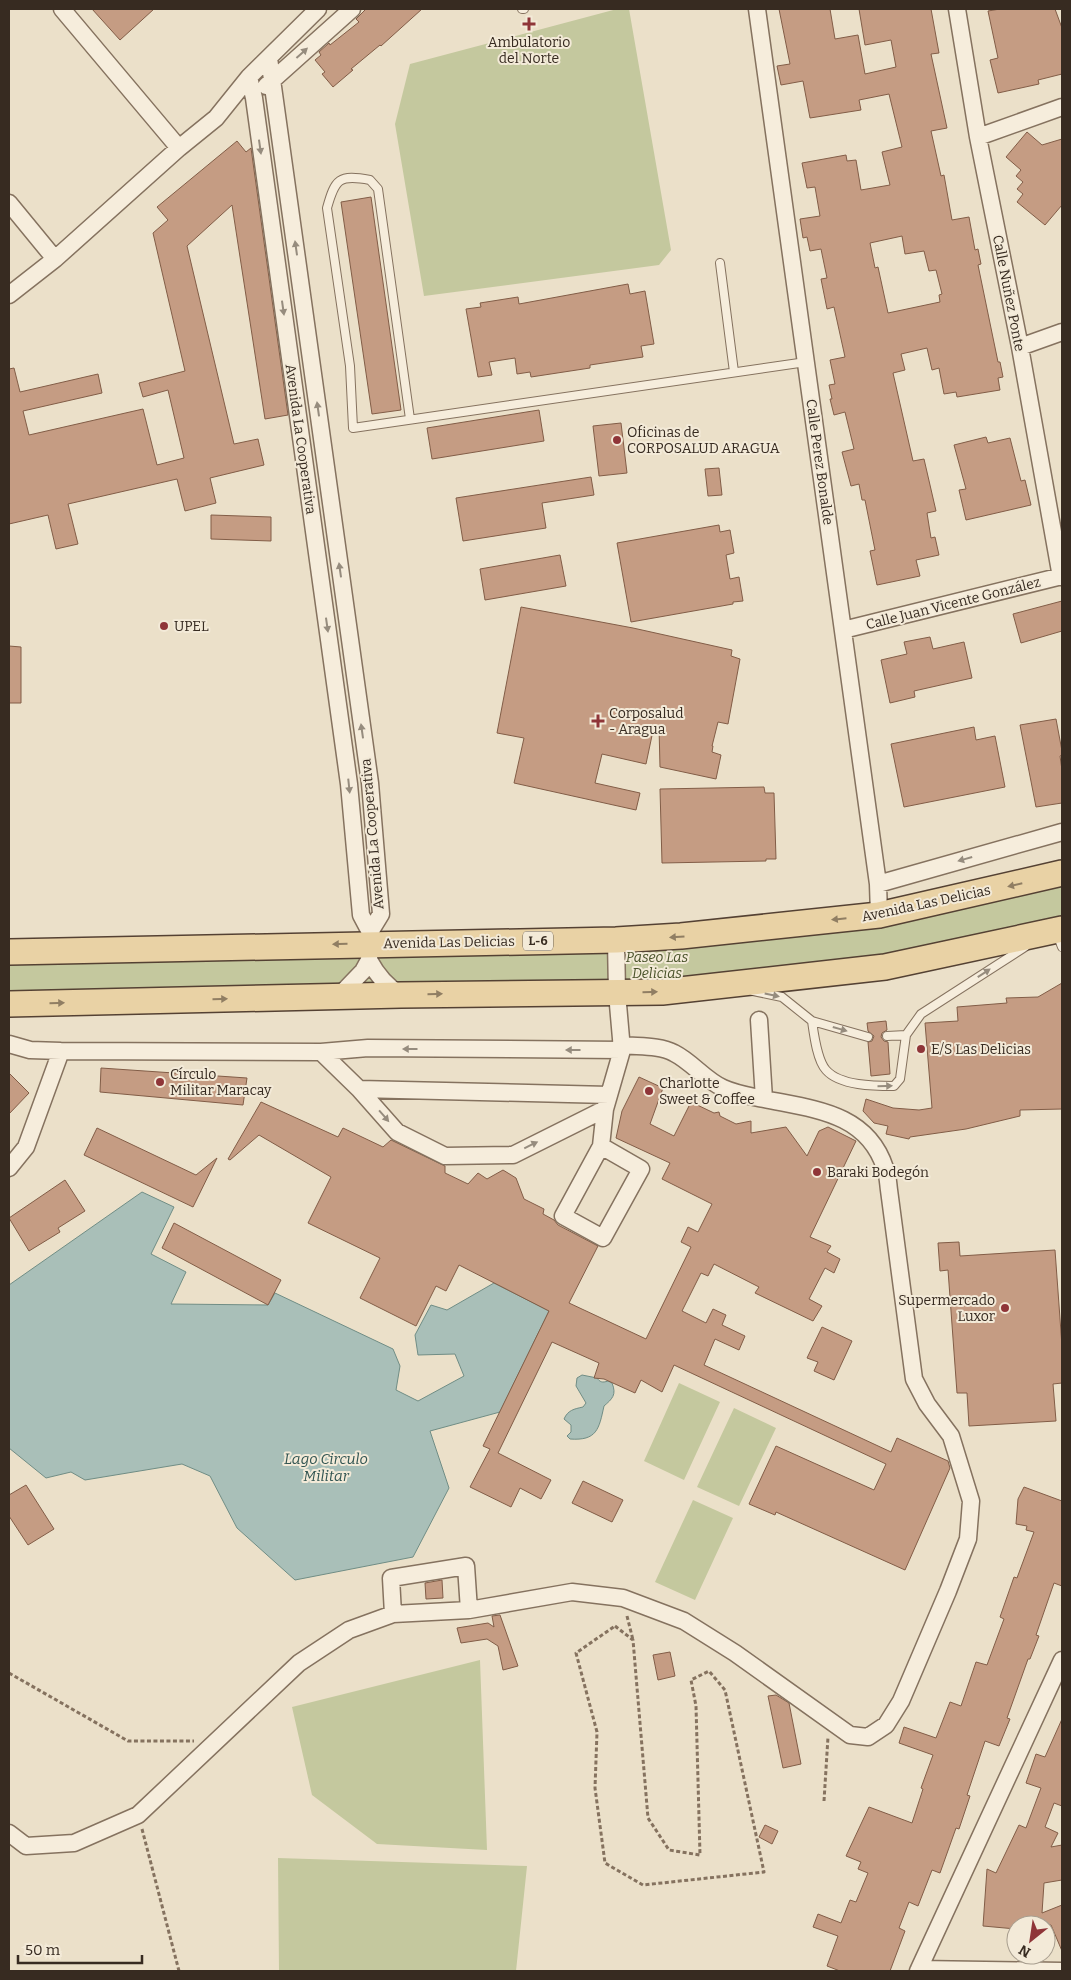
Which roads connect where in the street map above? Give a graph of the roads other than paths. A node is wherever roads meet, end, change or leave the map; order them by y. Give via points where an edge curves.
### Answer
1 (62, 9) edge
2 (318, 9) edge
3 (352, 9) edge
4 (757, 9) edge
5 (957, 9) edge
6 (269, 58) junction
7 (249, 77) junction
8 (273, 80) junction
9 (254, 98) junction
10 (1062, 107) edge
11 (216, 118) junction
12 (978, 137) junction
13 (179, 148) junction
14 (9, 203) edge
15 (55, 259) junction
16 (720, 263) dead end
17 (9, 295) edge
18 (1062, 332) edge
19 (1020, 347) junction
20 (806, 362) junction
21 (734, 372) junction
22 (410, 419) junction
23 (1062, 576) edge
24 (843, 630) junction
25 (1062, 832) edge
26 (1062, 873) edge
27 (878, 884) junction
28 (879, 915) junction
29 (1057, 935) edge
30 (616, 940) junction
31 (370, 945) junction
32 (9, 952) edge
33 (724, 985) junction
34 (617, 993) junction
35 (402, 995) junction
36 (338, 996) junction
37 (9, 1004) edge
38 (759, 1020) dead end
39 (812, 1021) junction
40 (906, 1035) junction
41 (887, 1036) dead end
42 (868, 1038) dead end
43 (9, 1044) edge
44 (622, 1048) junction
45 (61, 1051) junction
46 (321, 1052) junction
47 (359, 1089) junction
48 (764, 1099) junction
49 (607, 1102) junction
50 (601, 1146) junction
51 (9, 1168) edge
52 (468, 1610) junction
53 (393, 1614) junction
54 (1062, 1660) edge
55 (9, 1833) edge
56 (918, 1970) edge
57 (1062, 1971) edge

1 - 13 street
2 - 6 street
8 -> 3 street
4 - 20 street, Calle Perez Bonalde
5 - 12 street, Calle Nuñez Ponte
6 - 7 street
6 - 8 street, Avenida La Cooperativa
7 - 9 street, Avenida La Cooperativa
7 - 11 street
8 - 9 street
31 -> 8 street, Avenida La Cooperativa via 381,914 370,783
9 - 11 street
9 -> 31 street, Avenida La Cooperativa via 349,784 361,915
10 - 12 street
11 - 13 street
12 - 19 street, Calle Nuñez Ponte
13 - 15 street
14 - 15 street
15 - 17 street
16 - 21 lane
18 - 19 street
19 - 23 street, Calle Nuñez Ponte
20 - 21 lane
20 - 24 street, Calle Perez Bonalde
21 - 22 lane
22 - 22 lane via 353,428 350,366 327,208 332,188 340,180 355,177 370,180 378,190
23 - 24 street, Calle Juan Vicente González
24 - 27 street, Calle Perez Bonalde
25 -> 27 street
26 -> 28 main road, Avenida Las Delicias / L-6
27 - 28 street, Calle Perez Bonalde
28 -> 30 main road, Avenida Las Delicias / L-6
29 - 33 main road via 885,967
40 -> 29 lane via 921,1014
30 - 31 main road, Avenida Las Delicias / L-6
30 - 34 street
31 -> 32 main road, Avenida Las Delicias / L-6
31 - 35 street via 375,971 391,989
31 - 36 street via 363,971
34 -> 33 main road
33 -> 39 lane via 782,997
35 -> 34 main road
34 - 44 street
35 - 36 main road
37 -> 36 main road
38 - 48 street
39 -> 40 lane via 825,1070 836,1078 870,1086 894,1086 900,1079
39 -> 42 lane
40 - 41 lane
43 - 45 street via 30,1050
44 -> 46 street via 368,1048
44 - 48 street via 672,1052 723,1088
44 - 49 street
45 - 46 street
45 - 51 street via 26,1147
46 - 47 street
47 - 49 street
47 -> 49 street via 397,1132 445,1156 512,1155
48 - 52 street via 828,1112 845,1119 874,1145 885,1167 914,1380 951,1436 971,1502 968,1539 900,1701 886,1725 868,1737 850,1735 684,1621 623,1598 572,1592
49 - 50 street
50 - 50 street via 563,1216 603,1238 641,1169
52 - 53 street
52 - 53 street via 466,1566 391,1578
53 - 55 street via 349,1630 299,1663 138,1815 74,1843 26,1846
54 - 56 street
56 - 57 street

